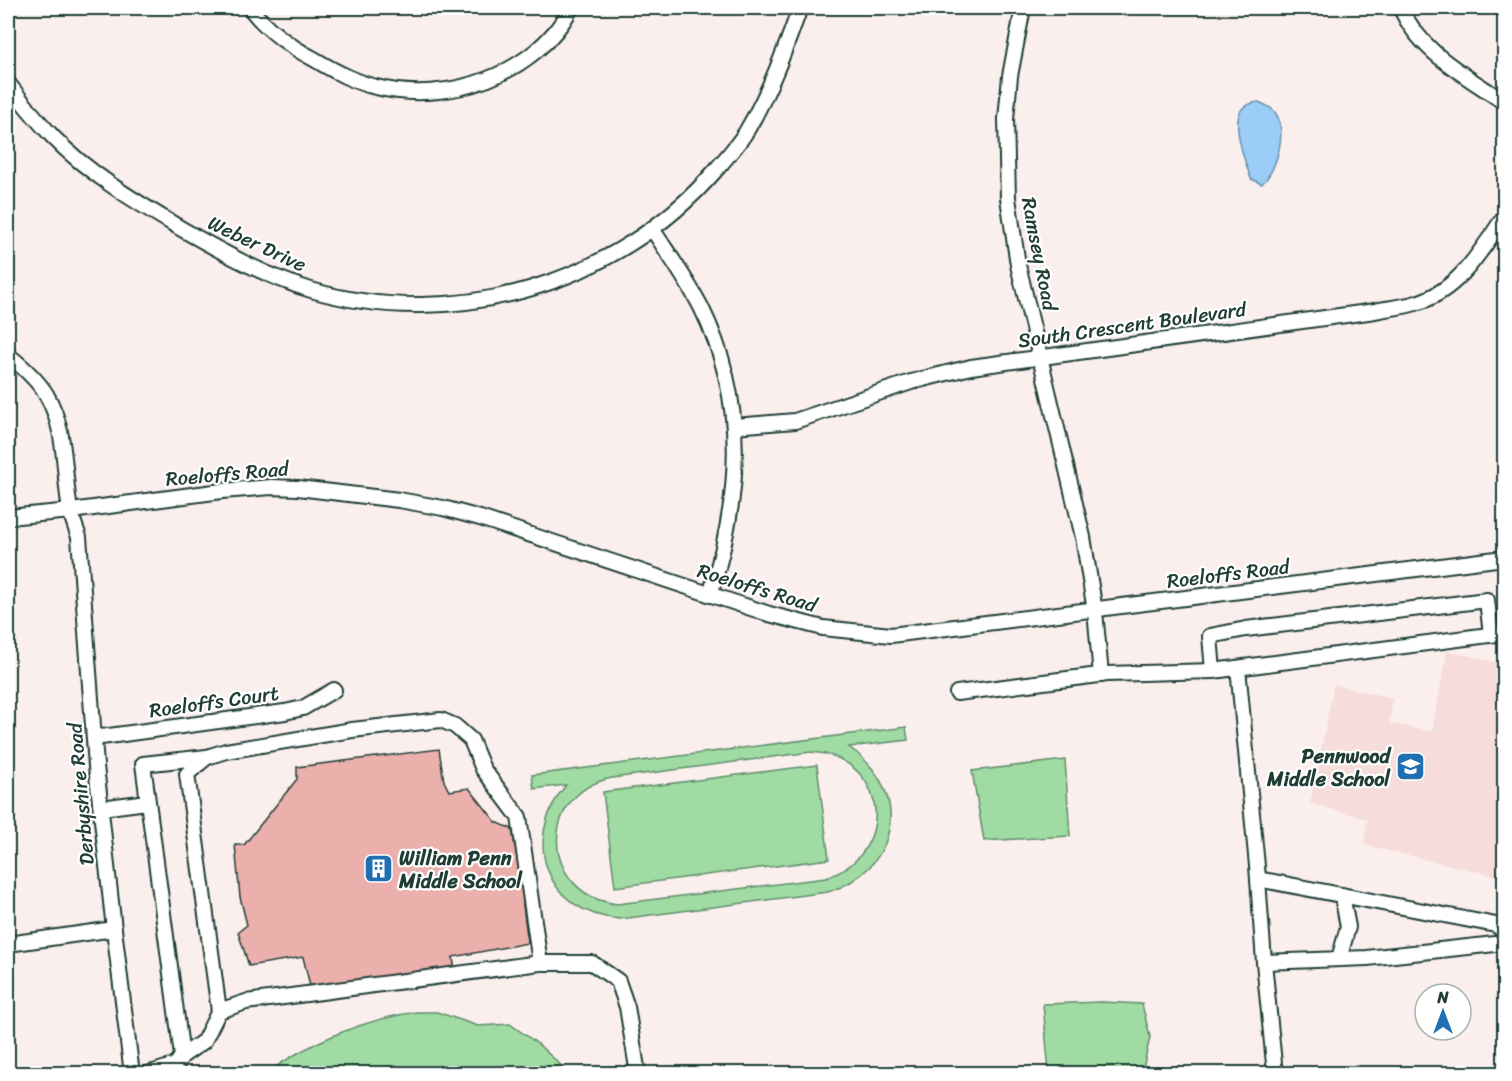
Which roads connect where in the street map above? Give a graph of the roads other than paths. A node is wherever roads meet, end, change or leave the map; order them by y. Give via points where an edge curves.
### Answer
1 (250, 8) edge
2 (571, 8) edge
3 (800, 8) edge
4 (1023, 8) edge
5 (1401, 8) edge
6 (8, 83) edge
7 (1504, 102) edge
8 (1504, 218) edge
9 (653, 230) junction
10 (8, 354) edge
11 (1040, 357) junction
12 (734, 426) junction
13 (71, 511) junction
14 (8, 517) edge
15 (1504, 558) edge
16 (710, 595) junction
17 (1095, 611) junction
18 (1498, 634) edge
19 (1238, 668) junction
20 (1213, 671) junction
21 (1101, 675) junction
22 (334, 690) dead end
23 (957, 693) dead end
24 (94, 738) junction
25 (207, 757) junction
26 (147, 802) junction
27 (101, 808) junction
28 (1258, 879) junction
29 (1342, 896) junction
30 (114, 929) junction
31 (1504, 931) edge
32 (1504, 943) edge
33 (8, 944) edge
34 (1339, 959) junction
35 (1264, 962) junction
36 (540, 963) junction
37 (219, 1011) junction
38 (182, 1056) junction
39 (132, 1074) edge
40 (147, 1074) edge
41 (638, 1074) edge
42 (1275, 1074) edge

1 - 2 street via 274,34 337,72 376,87 404,92 455,89 498,74 535,51
3 - 9 street, Weber Drive via 779,66 745,134 703,185
4 - 11 street, Ramsey Road via 1010,76 1006,162 1018,265
5 - 7 street via 1406,20 1435,53
6 - 9 street, Weber Drive via 71,154 108,183 195,237 258,270 333,295 407,305 498,297 592,266
8 - 11 street, South Crescent Boulevard via 1450,286 1417,303
9 - 12 street via 711,331
10 - 13 street via 36,380 56,415
11 - 12 street, South Crescent Boulevard via 940,374 795,421
11 - 17 street, Ramsey Road via 1083,537
12 - 16 street via 736,466 730,516
13 - 14 street, Roeloffs Road
13 - 16 street, Roeloffs Road via 271,487 399,500 480,518
13 - 24 street, Derbyshire Road via 79,537
15 - 17 street, Roeloffs Road
16 - 17 street, Roeloffs Road via 796,622 852,633 891,635
17 - 21 street, Ramsey Road
18 - 19 street
18 - 20 street via 1487,600 1246,629 1210,636
19 - 20 street
19 - 28 street
20 - 21 street
21 - 23 street
22 - 24 street, Roeloffs Court via 303,708 285,712
24 - 27 street, Derbyshire Road
25 - 26 street via 143,764
25 - 36 street via 352,730 441,720 455,726 471,740 483,769 519,817
25 - 37 street via 188,774
26 - 27 street
26 - 38 street
27 - 30 street, Derbyshire Road
28 - 29 street
28 - 35 street
29 - 31 street via 1496,926
29 - 34 street via 1348,927
30 - 33 street
30 - 39 street, Derbyshire Road
32 - 34 street
34 - 35 street
35 - 42 street
36 - 37 street via 246,1002
36 - 41 street via 592,963 618,981 627,1008
37 - 38 street via 204,1041
38 - 40 street via 177,1065

